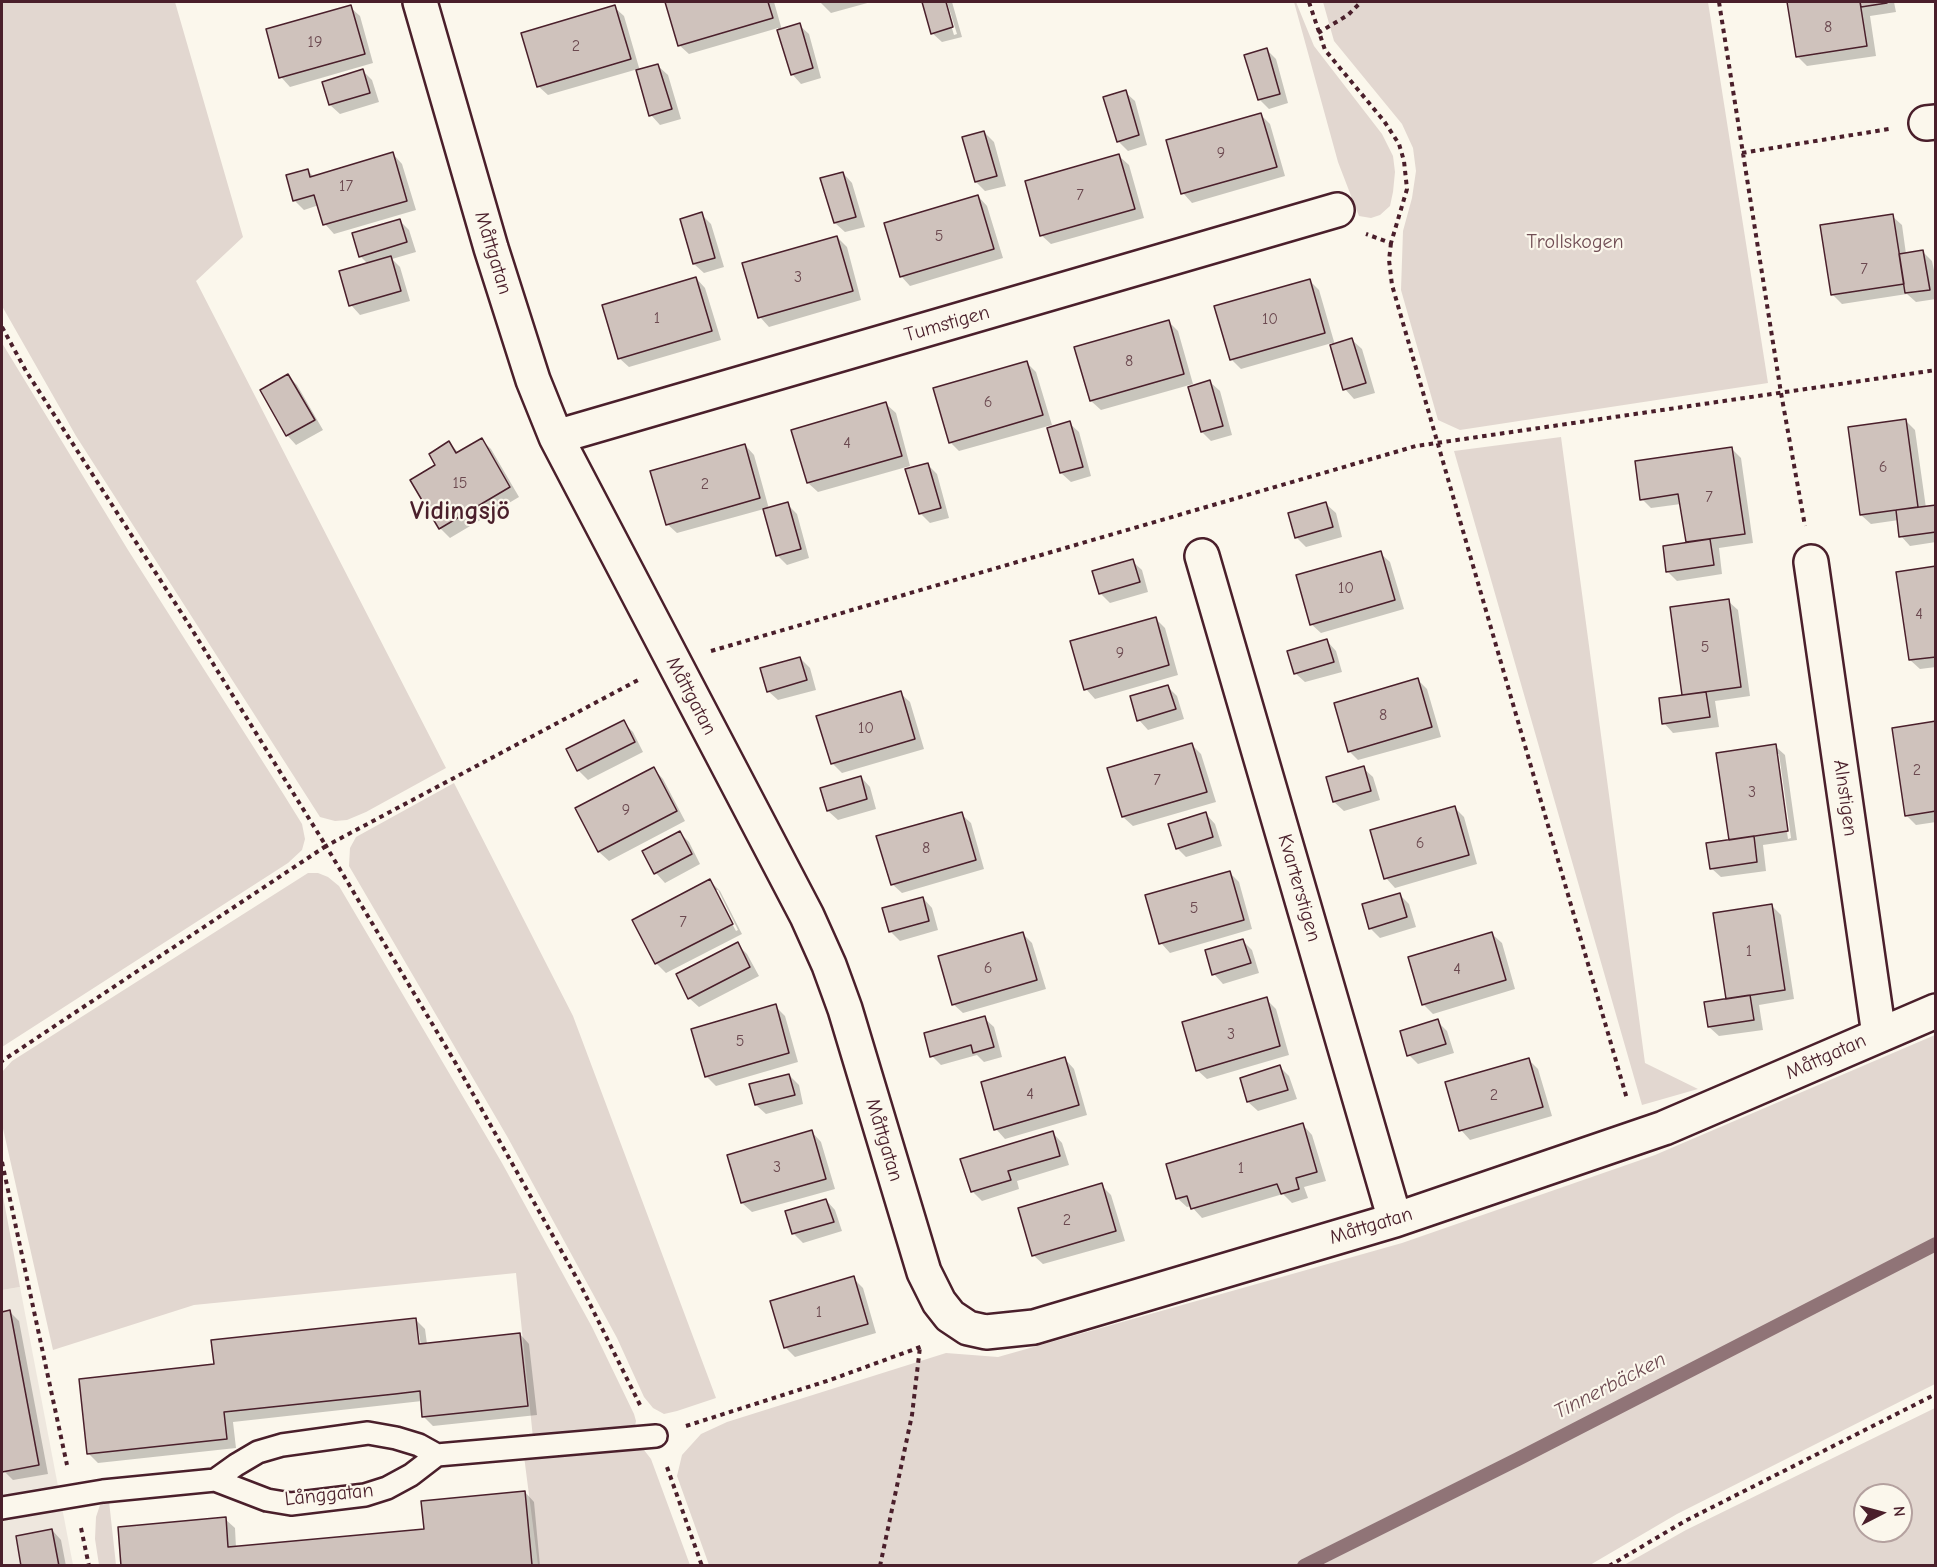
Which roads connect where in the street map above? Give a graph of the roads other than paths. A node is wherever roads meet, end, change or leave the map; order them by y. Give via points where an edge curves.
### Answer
1 (420, 2) edge
2 (1338, 210) road end
3 (556, 437) junction
4 (1202, 556) dead end
5 (1811, 562) road end
6 (1935, 1011) edge
7 (1879, 1035) junction
8 (1395, 1220) junction
9 (656, 1436) road end
10 (437, 1455) junction
11 (215, 1480) junction
12 (2, 1508) edge

1 - 3 street, Måttgatan via 491,248 533,380
2 - 3 street, Tumstigen
3 - 8 street, Måttgatan via 829,964 924,1272 950,1316 968,1328 986,1332 1034,1327
4 - 8 street, Kvarterstigen
5 - 7 street, Alnstigen
6 - 7 street, Måttgatan
7 - 8 street, Måttgatan via 1664,1128
9 - 10 lane
10 - 11 lane, Långgatan via 419,1445 368,1433 258,1452
10 - 11 lane, Långgatan via 387,1488 365,1495 302,1503 267,1500
11 - 12 lane, Långgatan via 103,1491

